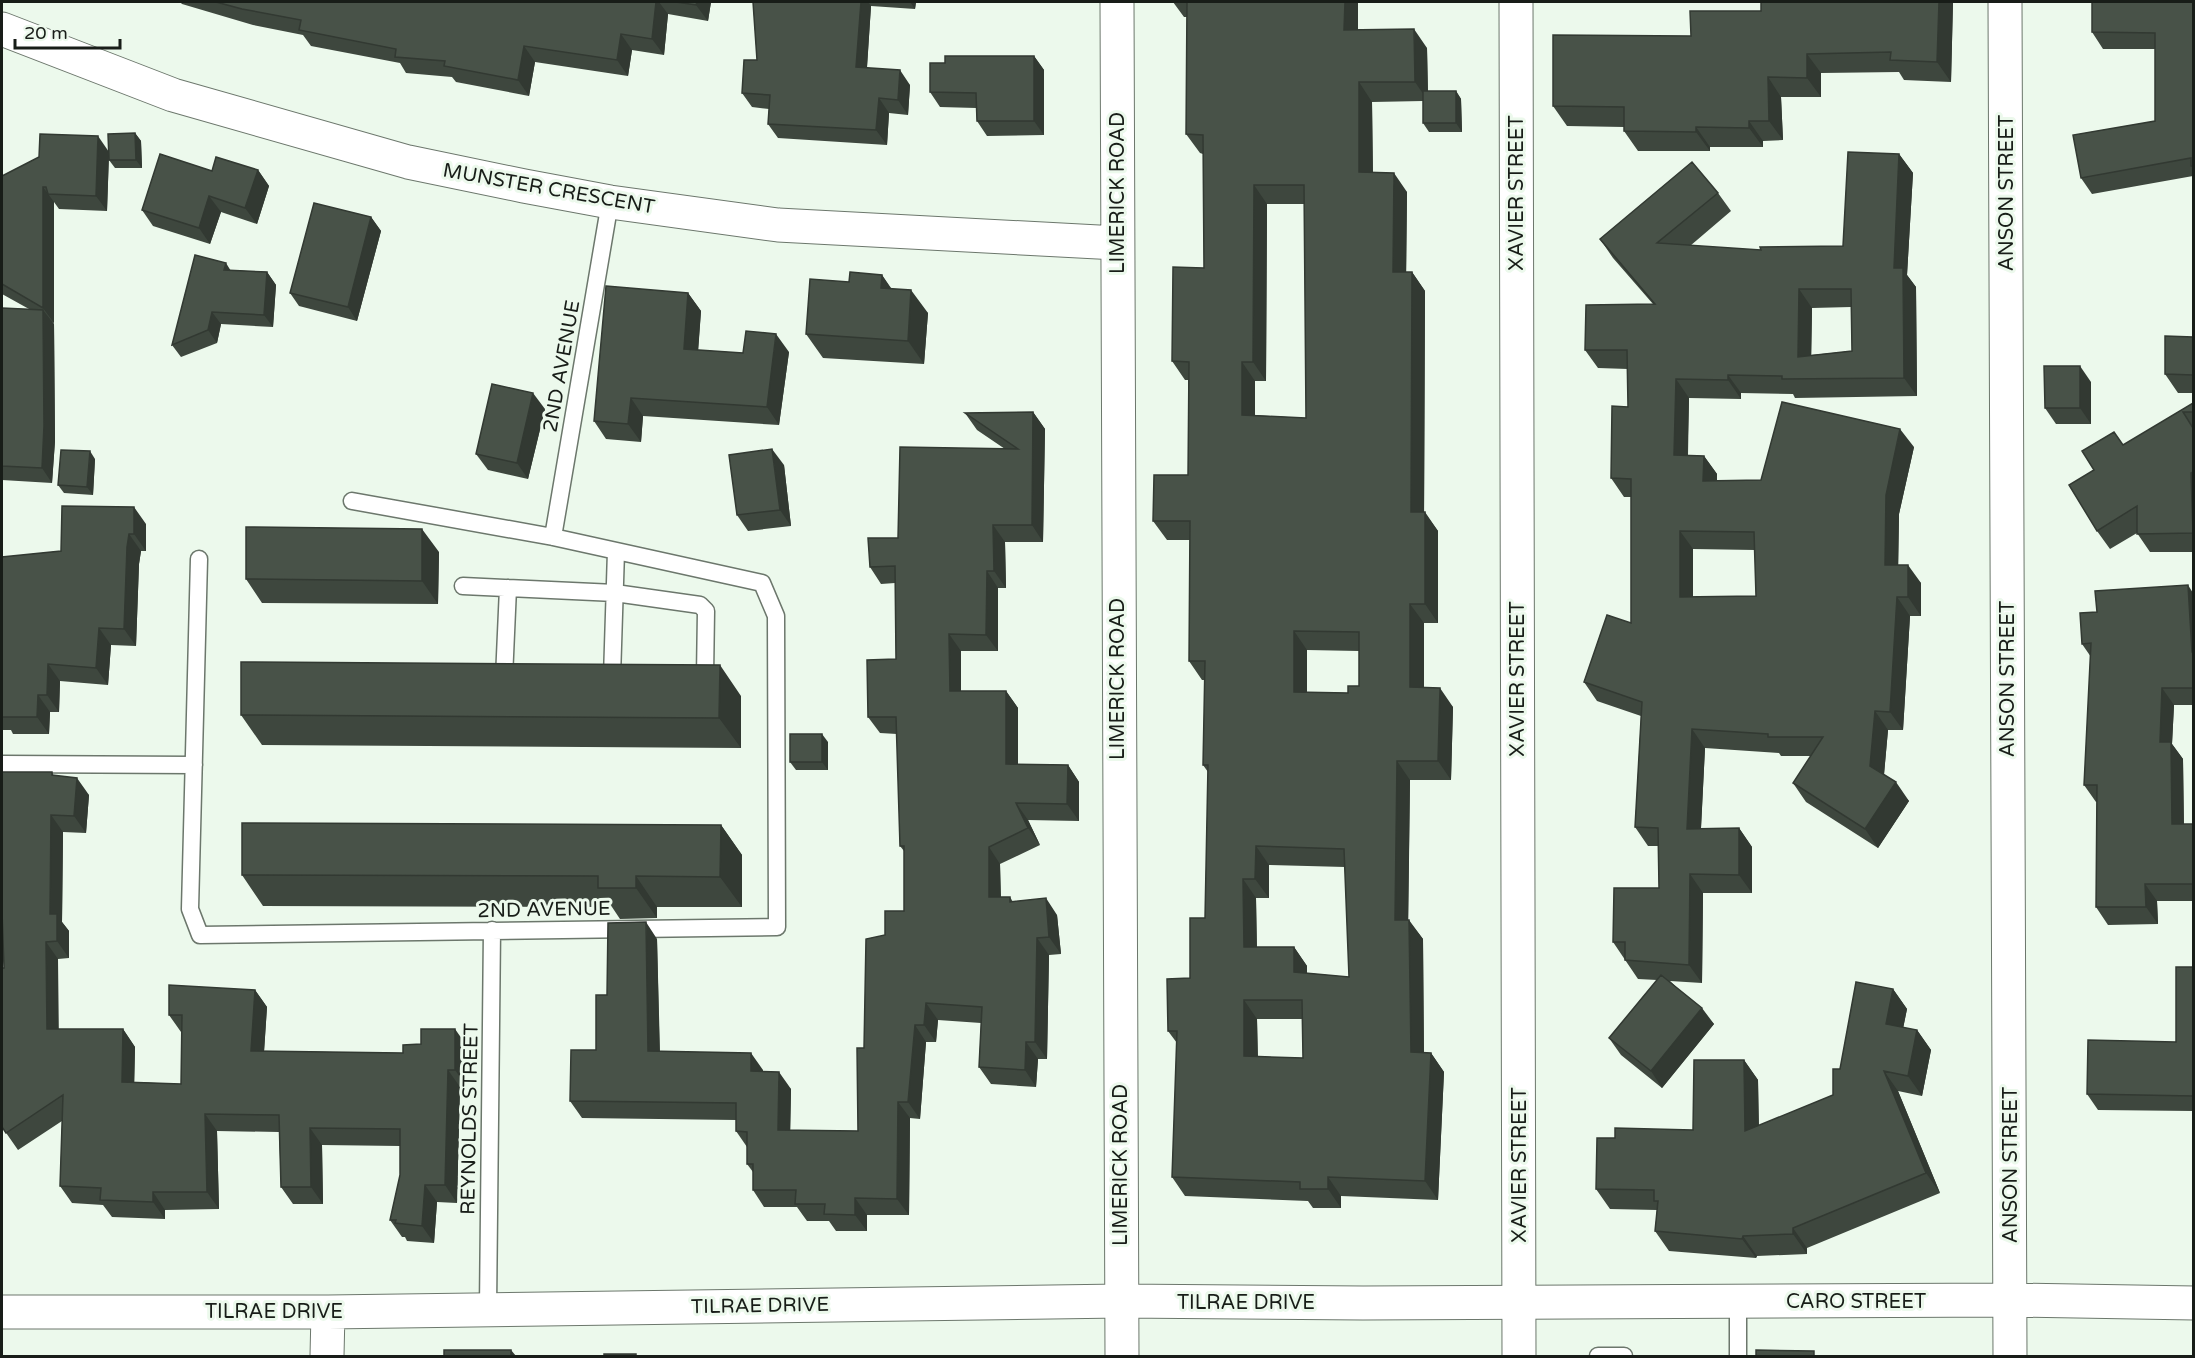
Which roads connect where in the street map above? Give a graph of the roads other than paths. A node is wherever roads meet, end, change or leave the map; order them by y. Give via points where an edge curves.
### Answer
1 (1117, 2) edge
2 (1516, 2) edge
3 (2005, 2) edge
4 (2, 28) edge
5 (610, 202) junction
6 (1117, 243) junction
7 (352, 501) dead end
8 (553, 537) junction
9 (616, 551) junction
10 (199, 559) dead end
11 (463, 586) dead end
12 (508, 588) junction
13 (615, 593) junction
14 (705, 676) edge
15 (612, 677) edge
16 (504, 678) edge
17 (2, 764) edge
18 (194, 765) junction
19 (492, 930) junction
20 (2010, 1300) junction
21 (1121, 1301) junction
22 (1738, 1301) junction
23 (1519, 1302) junction
24 (2193, 1303) edge
25 (488, 1308) junction
26 (2, 1312) edge
27 (328, 1312) junction
28 (327, 1356) edge
29 (1122, 1356) edge
30 (1519, 1356) edge
31 (1598, 1356) edge
32 (1624, 1356) edge
33 (1738, 1356) edge
34 (2010, 1356) edge

1 - 6 street, LIMERICK ROAD
2 - 23 street, XAVIER STREET
3 - 20 street, ANSON STREET
4 - 5 street, MUNSTER CRESCENT via 173,95 295,131 408,162
5 - 6 street, MUNSTER CRESCENT via 778,225
5 - 8 lane, 2ND AVENUE
6 - 21 street, LIMERICK ROAD
7 - 8 lane, 2ND AVENUE
8 - 9 lane, 2ND AVENUE
9 - 13 lane
9 - 19 lane, 2ND AVENUE via 762,584 776,616 777,927
10 - 18 lane, 2ND AVENUE
11 - 12 lane
12 - 13 lane
12 - 16 lane
13 - 14 lane via 700,605 705,611
13 - 15 lane
17 - 18 lane
18 - 19 lane, 2ND AVENUE via 190,909 200,935
19 - 25 lane, REYNOLDS STREET
20 - 22 street, CARO STREET
20 - 24 street, CARO STREET
20 - 34 street, ANSON STREET
21 - 23 street, TILRAE DRIVE
21 - 25 street, TILRAE DRIVE
21 - 29 street, LIMERICK ROAD
22 - 23 street, CARO STREET
22 - 33 lane
23 - 30 street, XAVIER STREET
25 - 27 street, TILRAE DRIVE
26 - 27 street, TILRAE DRIVE
27 - 28 street
31 - 32 lane

